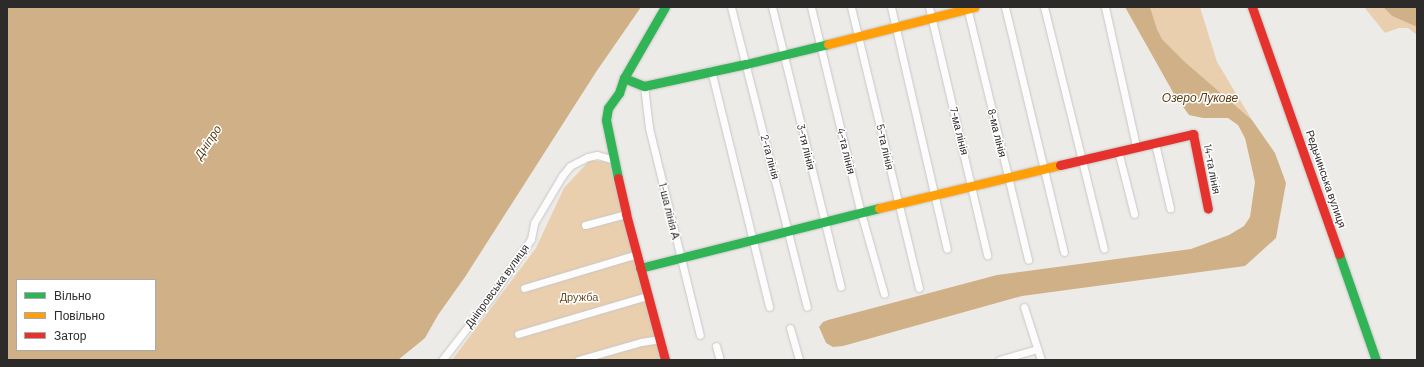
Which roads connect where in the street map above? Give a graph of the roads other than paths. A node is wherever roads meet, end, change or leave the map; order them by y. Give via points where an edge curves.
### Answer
1 (664, 7) edge
2 (731, 7) edge
3 (772, 7) edge
4 (811, 7) edge
5 (851, 7) edge
6 (891, 7) edge
7 (929, 7) edge
8 (1005, 7) edge
9 (1044, 7) edge
10 (1105, 7) edge
11 (1252, 7) edge
12 (970, 8) edge
13 (932, 18) junction
14 (895, 26) junction
15 (858, 35) junction
16 (820, 44) junction
17 (783, 54) junction
18 (746, 64) junction
19 (711, 70) junction
20 (624, 78) junction
21 (644, 86) junction
22 (1155, 143) junction
23 (1136, 146) junction
24 (1118, 151) junction
25 (614, 160) junction
26 (1082, 160) junction
27 (1046, 169) junction
28 (1008, 178) junction
29 (972, 187) junction
30 (935, 196) junction
31 (898, 203) junction
32 (1170, 208) dead end
33 (1208, 209) dead end
34 (861, 213) junction
35 (626, 214) junction
36 (1134, 214) dead end
37 (825, 222) junction
38 (585, 225) dead end
39 (789, 230) junction
40 (752, 239) junction
41 (947, 249) dead end
42 (1104, 249) dead end
43 (1064, 252) dead end
44 (637, 254) junction
45 (988, 255) dead end
46 (681, 257) junction
47 (1028, 260) dead end
48 (640, 268) junction
49 (841, 287) dead end
50 (524, 288) dead end
51 (919, 288) dead end
52 (884, 294) dead end
53 (647, 296) junction
54 (768, 307) dead end
55 (807, 307) dead end
56 (1024, 308) dead end
57 (790, 328) dead end
58 (518, 334) dead end
59 (700, 335) dead end
60 (659, 339) junction
61 (716, 346) dead end
62 (1037, 349) junction
63 (442, 360) edge
64 (578, 360) edge
65 (665, 360) edge
66 (720, 360) edge
67 (799, 360) edge
68 (999, 360) edge
69 (1040, 360) edge
70 (1376, 360) edge

1 - 20 street
2 - 18 street, 2-га лінія
3 - 17 street, 3-тя лінія
4 - 16 street, 4-та лінія
5 - 15 street, 5-та лінія
6 - 14 street
7 - 13 street, 7-ма лінія
8 - 27 street
9 - 26 street
10 - 23 street
11 - 70 street, Редьчинська вулиця
12 - 13 street
12 - 28 street, 8-ма лінія
13 - 14 street
13 - 29 street, 7-ма лінія
14 - 15 street
14 - 30 street
15 - 16 street
15 - 31 street, 5-та лінія
16 - 17 street
16 - 34 street, 4-та лінія
17 - 18 street
17 - 37 street, 3-тя лінія
18 - 19 street
18 - 39 street, 2-га лінія
19 - 21 street
19 - 40 street
20 - 21 street
20 - 25 street via 620,93 608,108 606,120
21 - 46 street, 1-ша лінія А via 649,128
22 - 23 street
22 - 32 street
22 - 33 street, 14-та лінія via 1193,134
23 - 24 street
24 - 26 street
24 - 36 street
25 - 35 street
25 - 63 street, Дніпровська вулиця via 597,155 570,166 534,223 531,239
26 - 27 street
26 - 42 street
27 - 28 street
27 - 43 street
28 - 29 street
28 - 47 street, 8-ма лінія
29 - 30 street
29 - 45 street, 7-ма лінія
30 - 31 street
30 - 41 street
31 - 34 street
31 - 51 street, 5-та лінія
34 - 37 street
34 - 52 street, 4-та лінія
35 - 38 street
35 - 44 street
37 - 39 street
37 - 49 street, 3-тя лінія
39 - 40 street
39 - 55 street, 2-га лінія
40 - 46 street
40 - 54 street
44 - 48 street
44 - 50 street
46 - 48 street
46 - 59 street, 1-ша лінія А
48 - 53 street
53 - 58 street
53 - 60 street
56 - 62 street
57 - 67 street
60 - 64 street
60 - 65 street
61 - 66 street
62 - 68 street
62 - 69 street

